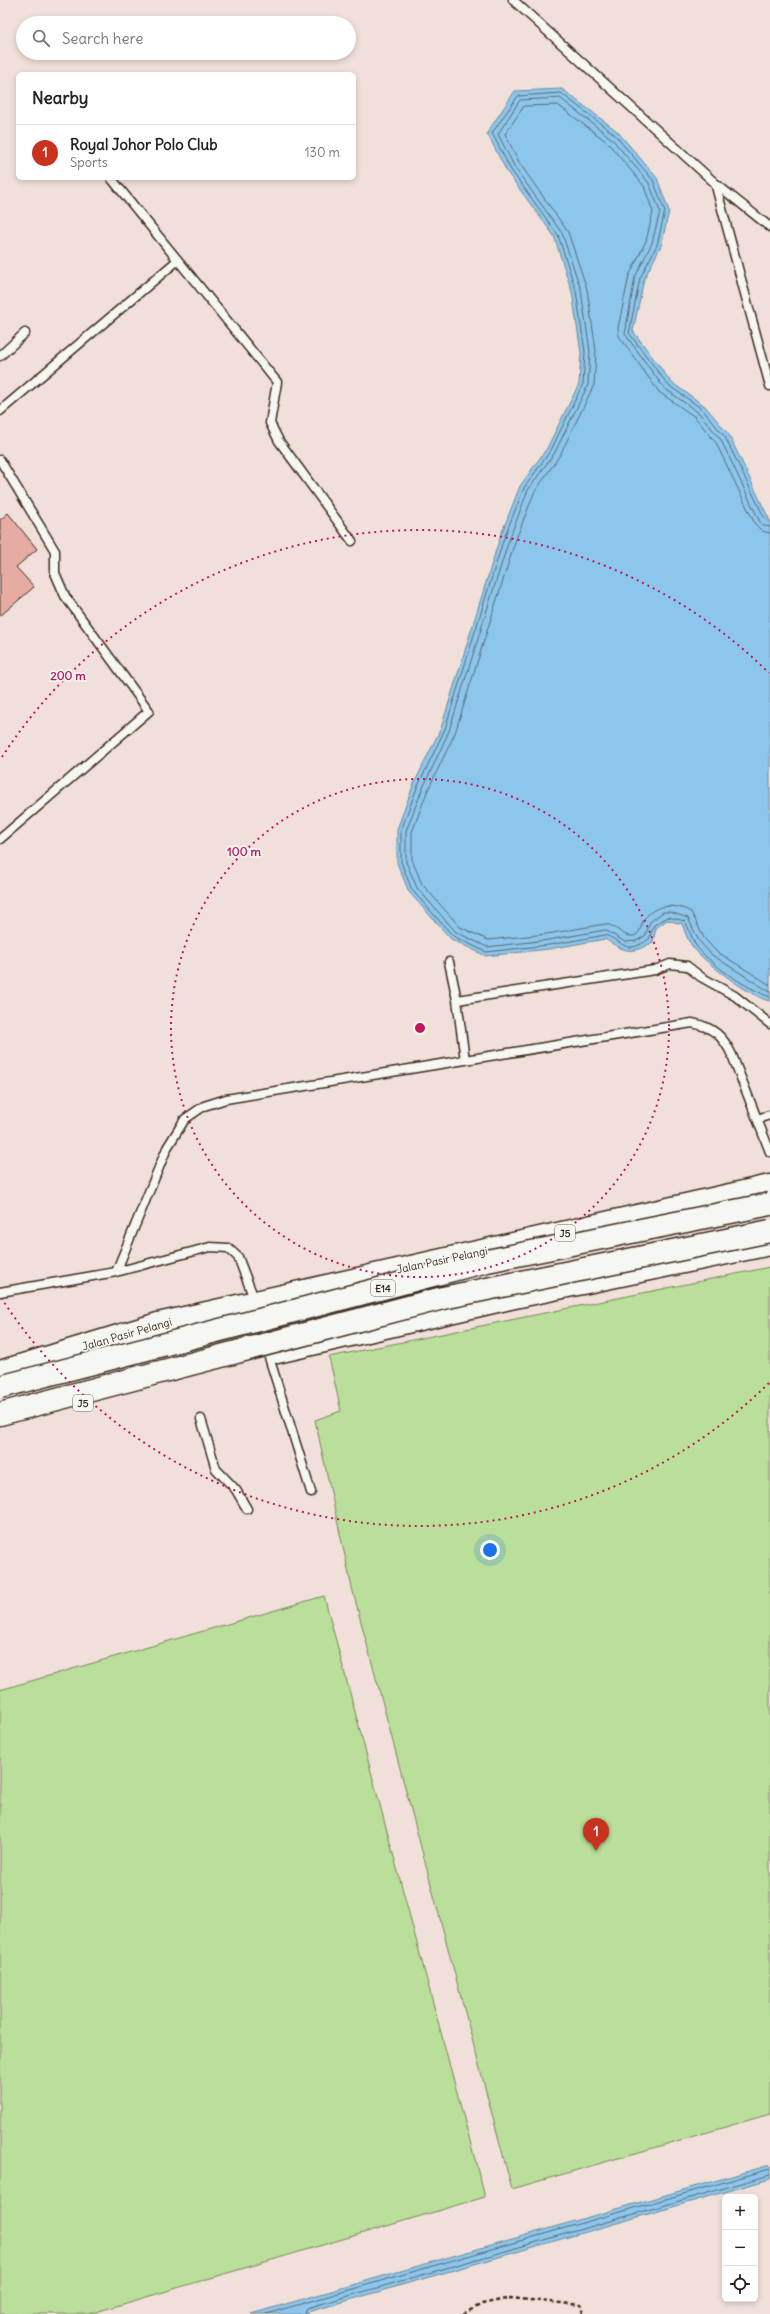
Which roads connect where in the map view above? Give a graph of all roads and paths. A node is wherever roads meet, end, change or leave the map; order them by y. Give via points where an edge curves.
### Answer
1 (513, 0) edge
2 (113, 180) edge
3 (715, 182) junction
4 (770, 227) edge
5 (178, 260) junction
6 (25, 333) dead end
7 (0, 356) edge
8 (770, 386) edge
9 (0, 411) edge
10 (0, 460) edge
11 (352, 541) dead end
12 (0, 839) edge
13 (449, 962) dead end
14 (457, 1000) junction
15 (770, 1024) edge
16 (464, 1060) junction
17 (770, 1115) edge
18 (757, 1119) junction
19 (770, 1152) edge
20 (770, 1186) edge
21 (770, 1204) edge
22 (770, 1231) edge
23 (770, 1244) edge
24 (116, 1272) junction
25 (0, 1292) edge
26 (255, 1301) junction
27 (268, 1354) junction
28 (0, 1372) edge
29 (0, 1387) edge
30 (0, 1414) edge
31 (201, 1419) dead end
32 (0, 1424) edge
33 (311, 1492) dead end
34 (247, 1509) dead end
35 (463, 2314) edge
36 (583, 2314) edge

1 - 3 lane
2 - 5 lane
3 - 4 lane
3 - 8 lane
5 - 9 lane
5 - 11 lane via 277,382 270,423 279,441
6 - 7 lane
10 - 12 lane via 54,551 55,573 65,596 150,711
13 - 14 lane
14 - 15 lane via 655,970 670,964 687,966 735,996
14 - 16 lane
16 - 18 lane via 692,1023 706,1026 725,1041
16 - 24 lane via 226,1099 204,1106 185,1119 167,1148
17 - 18 lane
18 - 19 lane
20 - 26 main road, Jalan Pasir Pelangi / J5
21 - 29 main road, E14, bridge via 487,1261
22 - 30 main road, E14, bridge via 443,1298
23 - 27 main road, J5 via 503,1300
24 - 25 lane
24 - 26 lane via 210,1247 228,1248 238,1257
26 - 27 lane
26 - 28 main road, Jalan Pasir Pelangi / J5 via 158,1324
27 - 32 main road, J5
27 - 33 lane
31 - 34 lane via 216,1469 236,1490
35 - 36 path via 482,2304 510,2298 580,2305

